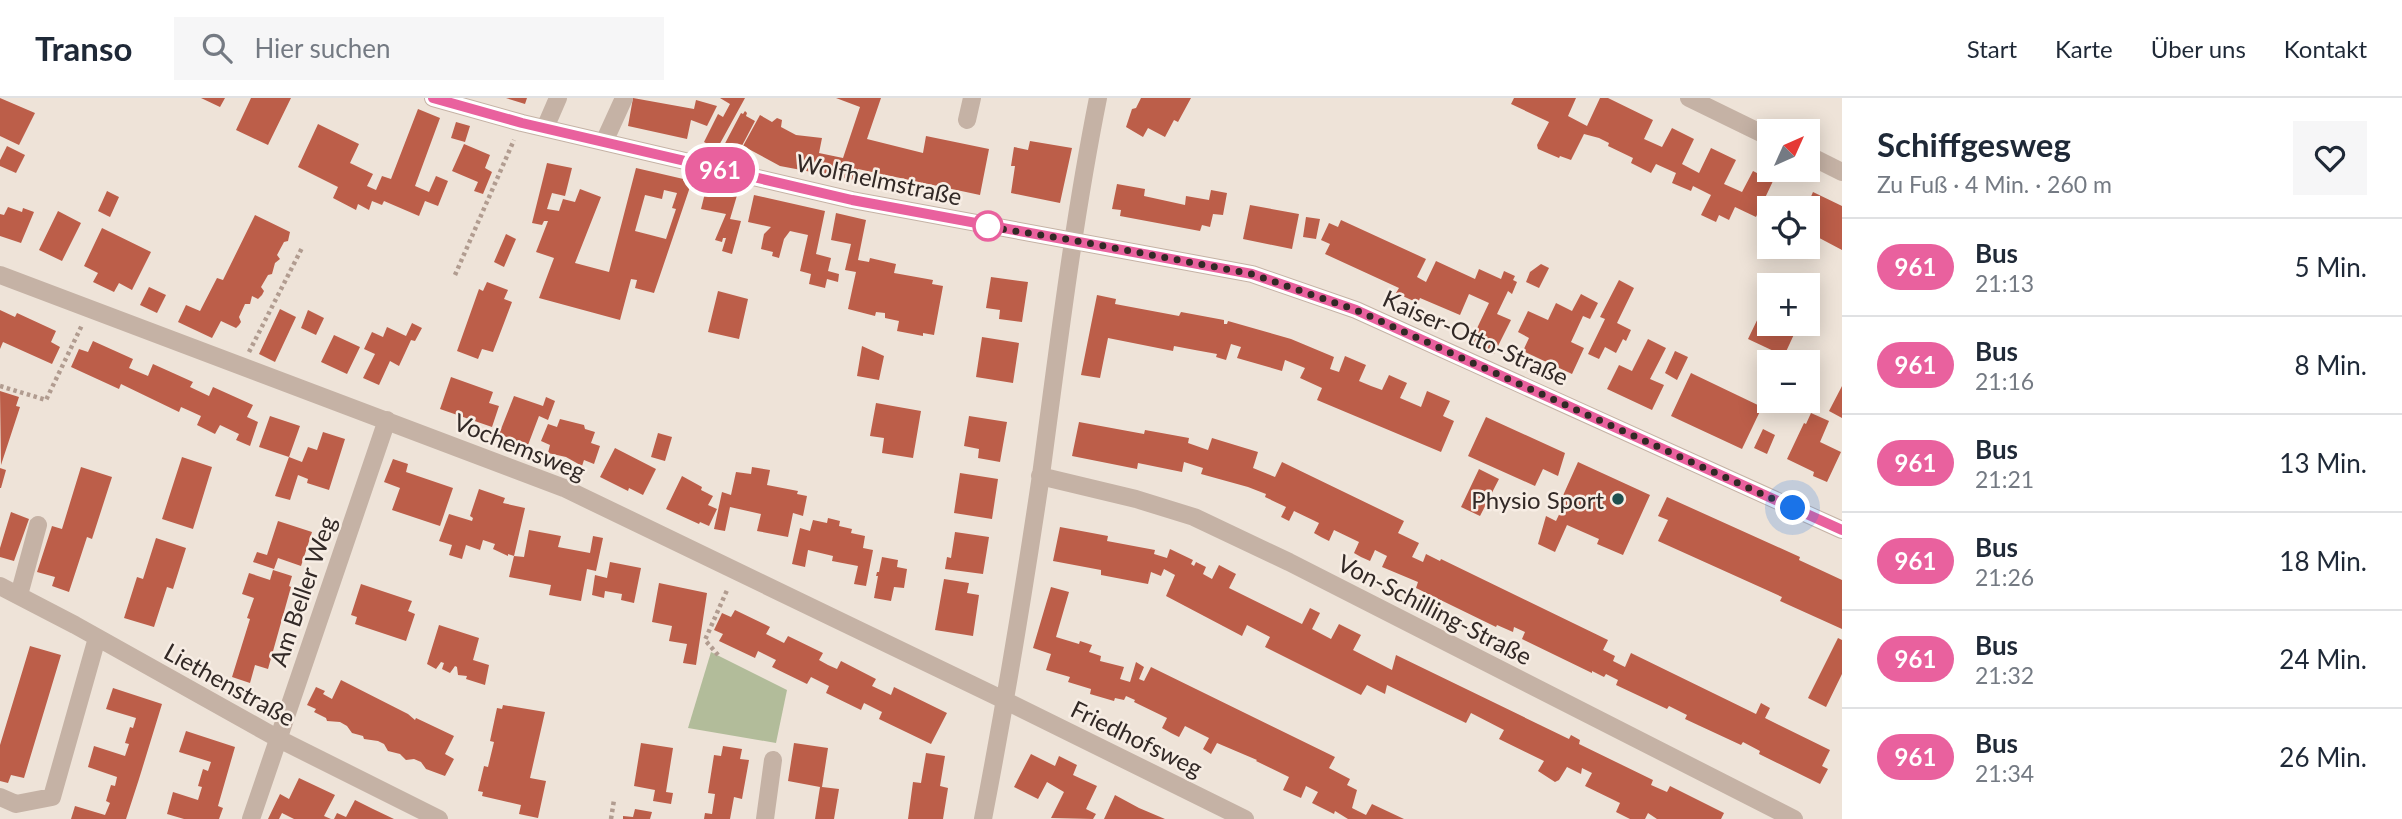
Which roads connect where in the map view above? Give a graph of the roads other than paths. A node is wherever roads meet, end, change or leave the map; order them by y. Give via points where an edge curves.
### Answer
1 (433, 98) edge
2 (558, 98) edge
3 (624, 98) edge
4 (972, 98) edge
5 (1098, 98) edge
6 (1689, 98) edge
7 (967, 120) dead end
8 (545, 128) junction
9 (1757, 130) edge
10 (604, 142) junction
11 (1820, 161) edge
12 (1842, 172) edge
13 (1072, 240) junction
14 (0, 275) edge
15 (387, 420) junction
16 (1040, 476) junction
17 (38, 525) dead end
18 (1842, 529) edge
19 (0, 586) edge
20 (19, 595) junction
21 (97, 638) junction
22 (1006, 701) junction
23 (276, 738) junction
24 (773, 760) dead end
25 (0, 797) edge
26 (251, 819) edge
27 (439, 819) edge
28 (765, 819) edge
29 (983, 819) edge
30 (1245, 819) edge
31 (1794, 819) edge

1 - 8 street, Wolfhelmstraße
2 - 8 street
3 - 10 street
4 - 7 street
5 - 13 street
6 - 9 street
8 - 10 street, Wolfhelmstraße
10 - 13 street, Wolfhelmstraße via 852,200
11 - 12 street
13 - 16 street
13 - 18 street, Kaiser-Otto-Straße via 1252,274 1356,310
14 - 15 street, Vochemsweg
15 - 22 street, Vochemsweg via 564,488
15 - 23 street, Am Beller Weg
16 - 22 street
16 - 31 street, Von-Schilling-Straße via 1194,517
17 - 20 street
19 - 20 street, Liethenstraße
20 - 21 street, Liethenstraße
21 - 23 street, Liethenstraße
21 - 25 street via 52,797 16,804
22 - 29 street
22 - 30 street, Friedhofsweg
23 - 26 street, Am Beller Weg
23 - 27 street, Liethenstraße
24 - 28 street

